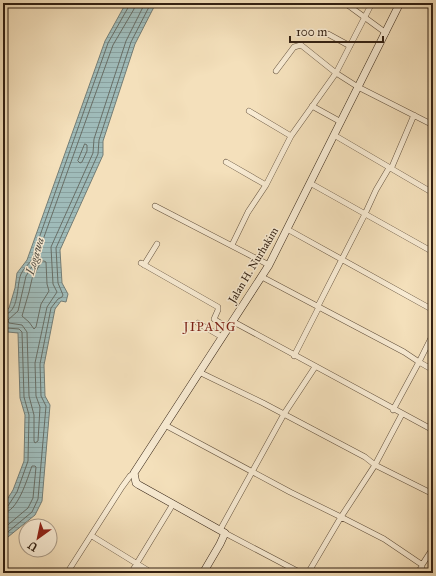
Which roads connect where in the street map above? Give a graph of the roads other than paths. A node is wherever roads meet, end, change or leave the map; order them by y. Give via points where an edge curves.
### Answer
1 (345, 3) edge
2 (372, 3) edge
3 (400, 3) edge
4 (364, 18) junction
5 (386, 33) junction
6 (328, 34) dead end
7 (350, 46) junction
8 (276, 71) dead end
9 (336, 73) junction
10 (358, 87) junction
11 (312, 106) junction
12 (249, 111) dead end
13 (414, 115) junction
14 (341, 122) junction
15 (433, 125) edge
16 (291, 136) junction
17 (334, 136) junction
18 (226, 162) dead end
19 (390, 168) junction
20 (310, 183) junction
21 (266, 185) junction
22 (433, 193) edge
23 (155, 206) dead end
24 (365, 214) junction
25 (288, 229) junction
26 (157, 244) dead end
27 (232, 245) junction
28 (433, 252) edge
29 (342, 259) junction
30 (269, 265) junction
31 (262, 277) junction
32 (319, 307) junction
33 (433, 310) edge
34 (232, 321) junction
35 (198, 323) dead end
36 (228, 328) junction
37 (433, 334) edge
38 (222, 337) junction
39 (294, 356) junction
40 (419, 362) junction
41 (315, 367) junction
42 (433, 370) edge
43 (199, 372) junction
44 (393, 410) junction
45 (284, 414) junction
46 (402, 414) junction
47 (165, 425) junction
48 (433, 430) edge
49 (376, 465) junction
50 (252, 472) junction
51 (134, 473) junction
52 (433, 494) edge
53 (173, 504) junction
54 (341, 517) junction
55 (223, 532) junction
56 (92, 536) junction
57 (433, 548) edge
58 (137, 564) junction
59 (422, 565) junction
60 (67, 573) edge
61 (131, 573) edge
62 (152, 573) edge
63 (203, 573) edge
64 (301, 573) edge
65 (308, 573) edge
66 (417, 573) edge

1 - 4 street
2 - 4 street
3 - 5 main road, Jalan H. Nurhakim
4 - 5 street
4 - 7 street
5 - 10 main road, Jalan H. Nurhakim
6 - 7 street
7 - 9 street
8 - 9 street via 298,45 304,46
9 - 10 street
9 - 11 street
10 - 13 street
10 - 14 main road, Jalan H. Nurhakim
11 - 14 street
11 - 16 street
12 - 16 street
13 - 15 street
13 - 19 street
14 - 17 main road, Jalan H. Nurhakim
16 - 21 street
17 - 19 street
17 - 20 main road, Jalan H. Nurhakim
18 - 21 street
19 - 22 street
19 - 24 street
20 - 24 street
20 - 25 main road, Jalan H. Nurhakim
21 - 27 street via 248,212
23 - 27 street
24 - 28 street
24 - 29 street
25 - 29 street
25 - 30 main road, Jalan H. Nurhakim
26 - 36 street via 143,264 218,307 214,319
27 - 30 street
29 - 32 street
29 - 33 street
30 - 31 main road, Jalan H. Nurhakim
31 - 32 street
31 - 34 main road, Jalan H. Nurhakim
32 - 39 street
32 - 40 street
34 - 36 main road, Jalan H. Nurhakim
34 - 39 street
35 - 38 street
36 - 38 main road, Jalan H. Nurhakim
37 - 40 street
38 - 43 main road, Jalan H. Nurhakim
39 - 41 street
40 - 42 street
40 - 44 street
41 - 44 street
41 - 45 street
43 - 45 street
43 - 47 main road, Jalan H. Nurhakim
44 - 46 street
45 - 49 street
45 - 50 street
46 - 48 street
46 - 49 street
47 - 50 street
47 - 51 main road, Jalan H. Nurhakim
49 - 52 street
49 - 54 street
50 - 54 street
50 - 55 street
51 - 53 main road via 136,483
51 - 56 street via 122,487
53 - 55 main road
53 - 58 street
54 - 59 street via 384,540
54 - 65 street
55 - 63 main road via 220,544
55 - 64 street
56 - 58 street
56 - 60 street
57 - 59 street
58 - 61 street
58 - 62 street
59 - 66 street

